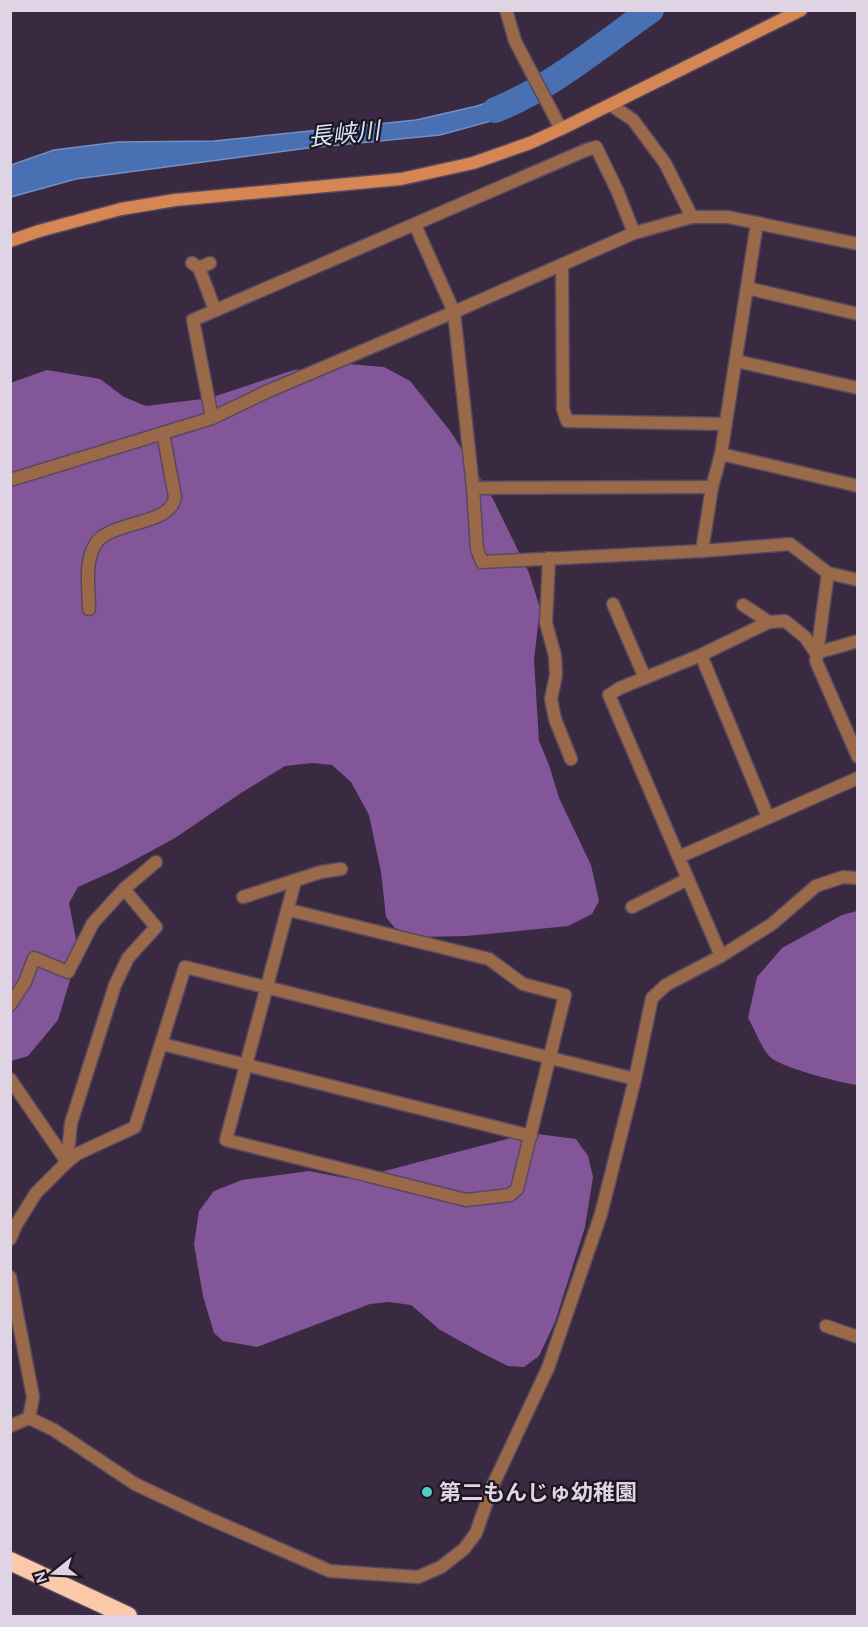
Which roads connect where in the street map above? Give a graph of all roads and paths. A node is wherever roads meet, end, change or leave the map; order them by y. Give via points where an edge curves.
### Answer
1 (506, 10) edge
2 (801, 10) edge
3 (610, 105) junction
4 (561, 129) junction
5 (692, 217) junction
6 (757, 223) junction
7 (415, 225) junction
8 (634, 233) junction
9 (10, 241) edge
10 (858, 244) edge
11 (210, 262) dead end
12 (562, 265) junction
13 (747, 288) junction
14 (215, 310) junction
15 (454, 312) junction
16 (858, 314) edge
17 (736, 361) junction
18 (858, 388) edge
19 (212, 418) junction
20 (725, 424) junction
21 (163, 433) junction
22 (721, 454) junction
23 (10, 480) edge
24 (858, 486) edge
25 (712, 487) junction
26 (472, 488) junction
27 (702, 551) junction
28 (549, 558) junction
29 (828, 573) junction
30 (858, 580) edge
31 (613, 604) dead end
32 (743, 604) dead end
33 (89, 609) dead end
34 (769, 622) junction
35 (858, 641) edge
36 (816, 653) junction
37 (701, 655) junction
38 (645, 678) junction
39 (858, 757) edge
40 (571, 759) dead end
41 (858, 778) edge
42 (768, 817) junction
43 (679, 857) junction
44 (156, 862) dead end
45 (341, 869) dead end
46 (858, 878) edge
47 (688, 879) junction
48 (295, 881) junction
49 (124, 889) junction
50 (243, 897) dead end
51 (632, 907) dead end
52 (289, 910) junction
53 (721, 956) junction
54 (268, 987) junction
55 (10, 1005) edge
56 (162, 1044) junction
57 (550, 1057) junction
58 (245, 1065) junction
59 (10, 1079) edge
60 (635, 1079) junction
61 (531, 1136) junction
62 (67, 1162) junction
63 (13, 1223) edge
64 (10, 1239) edge
65 (10, 1277) edge
66 (826, 1326) dead end
67 (858, 1337) edge
68 (29, 1418) junction
69 (10, 1426) edge
70 (10, 1562) edge
71 (128, 1617) edge

1 - 4 street via 515,41
2 - 3 street
3 - 4 street
3 - 5 street via 640,128 665,163
4 - 9 street via 473,163 401,179 121,208
5 - 6 street via 728,217
5 - 8 street
6 - 10 street
6 - 13 street
7 - 8 street via 597,147
7 - 14 street
7 - 15 street
8 - 12 street
11 - 14 street via 195,265
12 - 15 street
12 - 20 street via 562,410 567,422
13 - 16 street
13 - 17 street
14 - 19 street via 193,320
15 - 19 street
15 - 26 street
17 - 18 street
17 - 20 street
19 - 21 street
20 - 22 street
21 - 23 street
21 - 33 street via 175,496 172,507 105,534 95,543 89,561
22 - 24 street
22 - 25 street
25 - 26 street
25 - 27 street
26 - 28 street via 477,549 482,562
27 - 28 street
27 - 29 street via 790,544
28 - 40 street via 546,622 556,675 551,699
29 - 30 street
29 - 36 street
31 - 38 street
32 - 34 street
34 - 36 street via 785,621 805,637
34 - 37 street
35 - 36 street
36 - 39 street
37 - 38 street
37 - 42 street
38 - 43 street via 609,695
41 - 42 street
42 - 43 street
43 - 47 street
44 - 49 street
45 - 48 street
46 - 53 street via 843,877 816,886 772,924
47 - 51 street
47 - 53 street
48 - 50 street
48 - 52 street
49 - 55 street via 93,923 68,972 34,958
49 - 62 street via 156,927 128,958 115,985 71,1123
52 - 54 street
52 - 57 street via 489,959 523,984 565,995
53 - 60 street via 666,985 652,998
54 - 56 street via 185,967
54 - 57 street
54 - 58 street
56 - 58 street
56 - 62 street via 135,1127
57 - 60 street
57 - 61 street
58 - 61 street
58 - 61 street via 226,1140 466,1200 510,1195 517,1189
59 - 62 street
60 - 68 street via 601,1214 548,1368 492,1487 476,1533 464,1550 441,1567 418,1577 330,1571 135,1484 54,1430
62 - 63 street
63 - 64 street
65 - 68 street via 33,1397
66 - 67 street
68 - 69 street
70 - 71 highway

